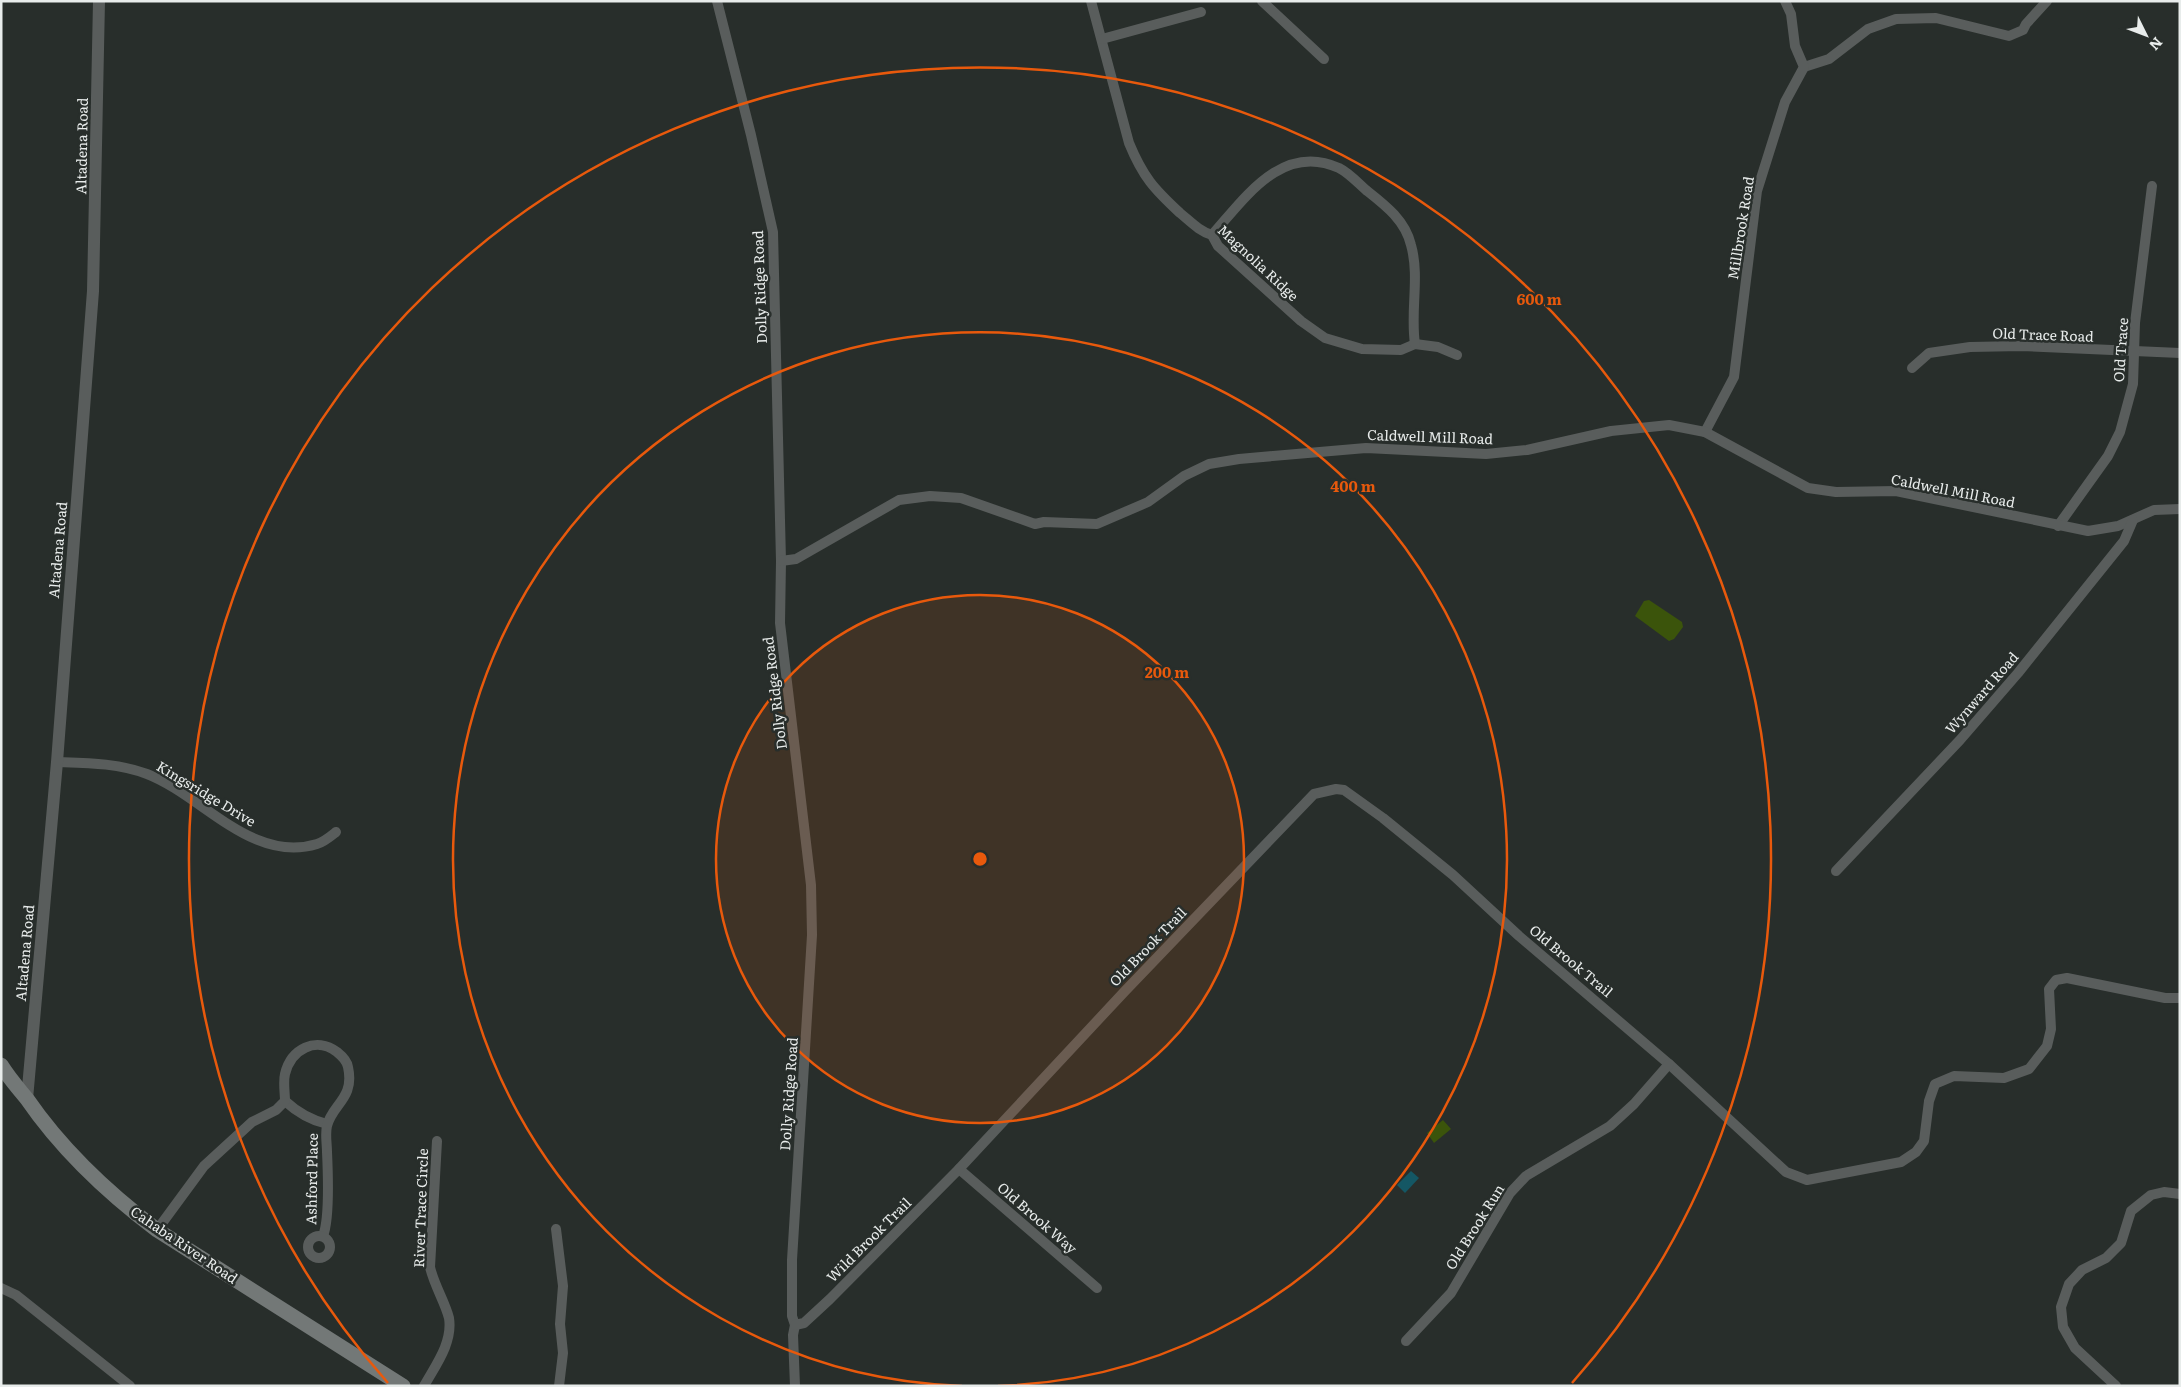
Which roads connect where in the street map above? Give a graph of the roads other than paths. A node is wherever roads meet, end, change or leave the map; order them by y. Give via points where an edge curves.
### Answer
1 (99, 1) edge
2 (717, 1) edge
3 (1091, 1) edge
4 (1262, 1) edge
5 (1786, 1) edge
6 (2047, 1) edge
7 (1201, 12) dead end
8 (1102, 40) junction
9 (1324, 59) dead end
10 (1804, 67) junction
11 (2152, 186) dead end
12 (1212, 235) junction
13 (1414, 344) junction
14 (2135, 352) junction
15 (2180, 353) edge
16 (1457, 355) dead end
17 (1912, 368) dead end
18 (1705, 432) junction
19 (2180, 509) edge
20 (2132, 520) junction
21 (2058, 526) junction
22 (781, 561) junction
23 (57, 762) junction
24 (336, 832) dead end
25 (1836, 872) dead end
26 (2180, 998) edge
27 (1670, 1064) junction
28 (1, 1066) edge
29 (27, 1099) junction
30 (285, 1101) junction
31 (327, 1124) junction
32 (437, 1141) dead end
33 (959, 1169) junction
34 (2180, 1194) edge
35 (556, 1229) dead end
36 (158, 1230) junction
37 (323, 1236) dead end
38 (1, 1288) edge
39 (1097, 1288) dead end
40 (795, 1325) junction
41 (1406, 1342) dead end
42 (130, 1386) edge
43 (402, 1386) edge
44 (424, 1386) edge
45 (560, 1386) edge
46 (795, 1386) edge
47 (2116, 1386) edge

1 - 23 street, Altadena Road via 93,291
2 - 22 street, Dolly Ridge Road via 773,232
3 - 8 street, Magnolia Ridge
4 - 9 street
5 - 10 street via 1795,46
6 - 10 street via 2023,30 2009,36 1936,18 1896,19 1868,29 1829,58
7 - 8 street
8 - 12 street, Magnolia Ridge via 1138,166 1152,187 1201,231
10 - 18 street, Millbrook Road via 1785,102 1758,192 1734,377
11 - 14 street, Old Trace via 2135,323
12 - 13 street, Magnolia Ridge via 1218,246 1249,275 1301,321 1326,338 1362,348 1400,350
12 - 13 street via 1256,186 1278,169 1298,162 1319,162 1341,168 1396,214 1411,244 1415,269
13 - 16 street, Magnolia Ridge via 1438,347
14 - 15 street, Old Trace Road
14 - 17 street, Old Trace Road via 2022,346 1970,347 1929,353
14 - 21 street, Old Trace via 2133,384 2120,432 2108,456
18 - 21 street, Caldwell Mill Road via 1808,488 1836,492 1896,491
18 - 22 street, Caldwell Mill Road via 1669,425 1648,426 1527,450 1486,454 1366,448 1239,459 1209,464 1184,476 1148,502 1097,524 1034,524 961,498 930,496 900,500 796,559
19 - 20 street, Caldwell Mill Road via 2154,510
20 - 21 street, Caldwell Mill Road via 2088,531
20 - 25 street, Wynward Road via 2124,541 2018,674
22 - 40 street, Dolly Ridge Road via 780,624 811,885 812,935 792,1260 792,1316
23 - 24 street, Kingsridge Drive via 112,764 148,774 251,837 272,844 294,848 318,844
23 - 29 street, Altadena Road
26 - 27 street, Old Brook Trail via 2165,998 2067,978 2056,980 2049,989 2051,1029 2047,1046 2029,1069 2004,1078 1954,1076 1936,1084 1929,1100 1924,1141 1916,1152 1901,1162 1807,1180 1786,1172
27 - 33 street, Old Brook Trail via 1432,858 1356,798 1336,789 1314,794
27 - 41 street, Old Brook Run via 1610,1126 1526,1176 1510,1193 1451,1293
28 - 29 main road, Cahaba River Road
29 - 36 main road, Cahaba River Road via 34,1112 72,1156 132,1211
30 - 31 street via 297,1112
30 - 31 street, Ashford Place via 285,1075 290,1062 311,1045 331,1048 348,1067 348,1092
30 - 36 street via 276,1110 252,1122 204,1166
31 - 37 street, Ashford Place via 326,1230
32 - 44 street, River Trace Circle via 430,1267 449,1319 446,1347
33 - 39 street, Old Brook Way
33 - 40 street, Wild Brook Trail via 830,1299 804,1323
34 - 47 street via 2164,1192 2150,1195 2131,1212 2121,1243 2106,1258 2082,1270 2069,1284 2061,1307 2063,1327 2076,1348
35 - 45 street via 563,1286
36 - 43 main road, Cahaba River Road
38 - 42 street via 16,1295
40 - 46 street, Dolly Ridge Road

